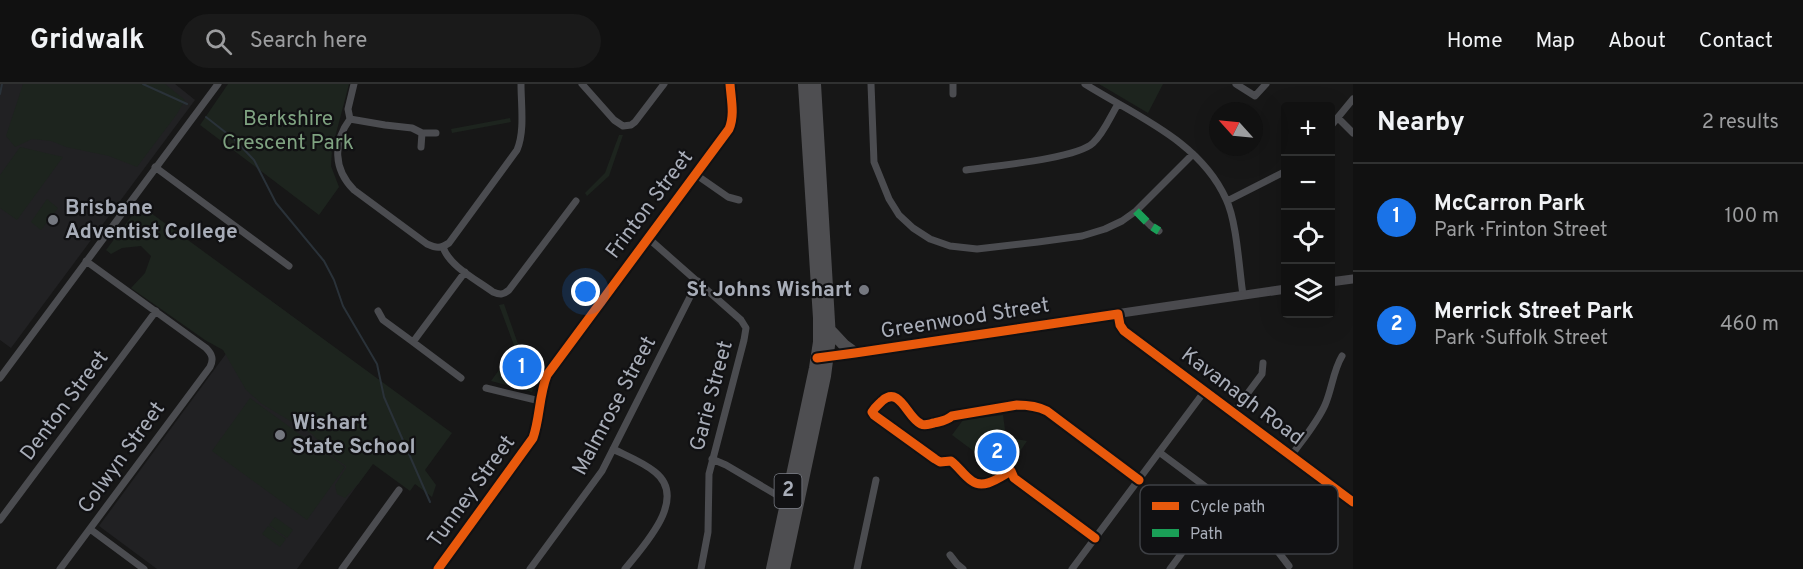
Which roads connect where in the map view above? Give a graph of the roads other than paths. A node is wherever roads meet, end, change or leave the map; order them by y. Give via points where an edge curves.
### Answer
1 (218, 84) edge
2 (354, 84) edge
3 (521, 84) edge
4 (582, 84) edge
5 (664, 84) edge
6 (730, 84) edge
7 (804, 84) edge
8 (815, 84) edge
9 (871, 84) edge
10 (953, 84) edge
11 (1085, 84) edge
12 (1236, 84) edge
13 (1266, 84) edge
14 (953, 94) dead end
15 (1353, 99) edge
16 (1118, 104) junction
17 (1338, 118) junction
18 (350, 119) junction
19 (1335, 121) edge
20 (422, 133) junction
21 (436, 133) dead end
22 (1353, 133) edge
23 (422, 147) dead end
24 (1193, 154) junction
25 (156, 167) junction
26 (966, 170) dead end
27 (695, 174) junction
28 (1281, 174) edge
29 (739, 200) dead end
30 (576, 201) dead end
31 (1227, 201) junction
32 (1136, 211) junction
33 (1159, 231) dead end
34 (648, 238) junction
35 (443, 247) junction
36 (86, 261) junction
37 (289, 266) dead end
38 (465, 272) junction
39 (1353, 279) edge
40 (698, 281) junction
41 (1335, 281) edge
42 (1281, 290) edge
43 (1243, 295) junction
44 (156, 311) junction
45 (378, 311) dead end
46 (1118, 314) junction
47 (830, 330) junction
48 (413, 342) junction
49 (855, 353) junction
50 (1342, 356) dead end
51 (823, 357) junction
52 (1263, 363) dead end
53 (0, 378) edge
54 (461, 378) dead end
55 (486, 388) dead end
56 (1204, 392) junction
57 (540, 401) junction
58 (1233, 413) junction
59 (613, 448) junction
60 (1159, 453) junction
61 (1291, 456) junction
62 (712, 459) junction
63 (876, 480) dead end
64 (1139, 480) junction
65 (1201, 485) edge
66 (1330, 485) edge
67 (399, 490) dead end
68 (1338, 491) edge
69 (1353, 502) edge
70 (792, 504) junction
71 (0, 520) edge
72 (90, 529) junction
73 (1095, 538) junction
74 (1181, 554) edge
75 (1280, 554) edge
76 (950, 555) dead end
77 (1289, 566) dead end
78 (60, 569) edge
79 (144, 569) edge
80 (342, 569) edge
81 (438, 569) edge
82 (531, 569) edge
83 (625, 569) edge
84 (701, 569) edge
85 (772, 569) edge
86 (784, 569) edge
87 (856, 569) edge
88 (963, 569) edge
89 (1072, 569) edge
90 (1170, 569) edge

1 - 25 street
2 - 18 street via 348,109
3 - 35 street via 517,150
4 - 5 street via 623,126 636,122
6 - 27 street, Frinton Street via 732,122
7 - 51 highway, 2
8 - 47 highway, 2
9 - 32 street via 874,162 880,181 899,215 930,239 966,248 1038,242 1105,229
10 - 14 street
11 - 16 street
12 - 13 street via 1255,96
15 - 17 street
16 - 24 street
16 - 26 street via 1093,143 1076,153
17 - 19 street
17 - 22 street
18 - 20 street
18 - 35 street via 343,128 338,152 345,182 427,244
20 - 21 street
20 - 23 street
24 - 31 street via 1215,179
24 - 32 street
25 - 36 street
25 - 37 street
27 - 29 street via 728,197
27 - 34 street, Frinton Street
28 - 31 street
30 - 38 street via 504,294 493,292
31 - 43 street
32 - 33 street
34 - 40 street, Garie Street
34 - 57 street, Frinton Street via 547,375
35 - 38 street via 451,261
36 - 44 street
36 - 53 street
38 - 48 street
39 - 41 street
40 - 59 street, Malmrose Street
40 - 62 street, Garie Street via 746,328
42 - 43 street, Greenwood Street
43 - 46 street, Greenwood Street
44 - 71 street, Denton Street
44 - 72 street, Colwyn Street via 206,348 213,359
45 - 48 street via 383,320
46 - 49 street, Greenwood Street
46 - 56 street, Kavanagh Road via 1124,331
47 - 49 highway
47 - 51 highway, 2
48 - 54 street
49 - 51 street, Greenwood Street
50 - 61 street via 1326,403
51 - 70 highway, 2
52 - 58 street via 1262,374
55 - 57 street
56 - 58 street, Kavanagh Road
56 - 60 street
57 - 81 street, Tunney Street via 533,438
58 - 61 street, Kavanagh Road
59 - 82 street, Malmrose Street via 594,483
59 - 83 street via 654,471 665,485 667,495 661,520
60 - 64 street
60 - 65 street
61 - 66 street, Kavanagh Road
62 - 70 street
62 - 84 street, Garie Street via 708,532
63 - 87 street
64 - 73 street
64 - 73 street via 1038,407 1017,405 924,425 893,396 872,412 934,459 951,461 980,485 1011,471 1014,478
67 - 80 street
68 - 69 street, Kavanagh Road
70 - 85 highway, 2
70 - 86 highway, 2
72 - 78 street, Colwyn Street
72 - 79 street
73 - 89 street
74 - 90 street
75 - 77 street
76 - 88 street

